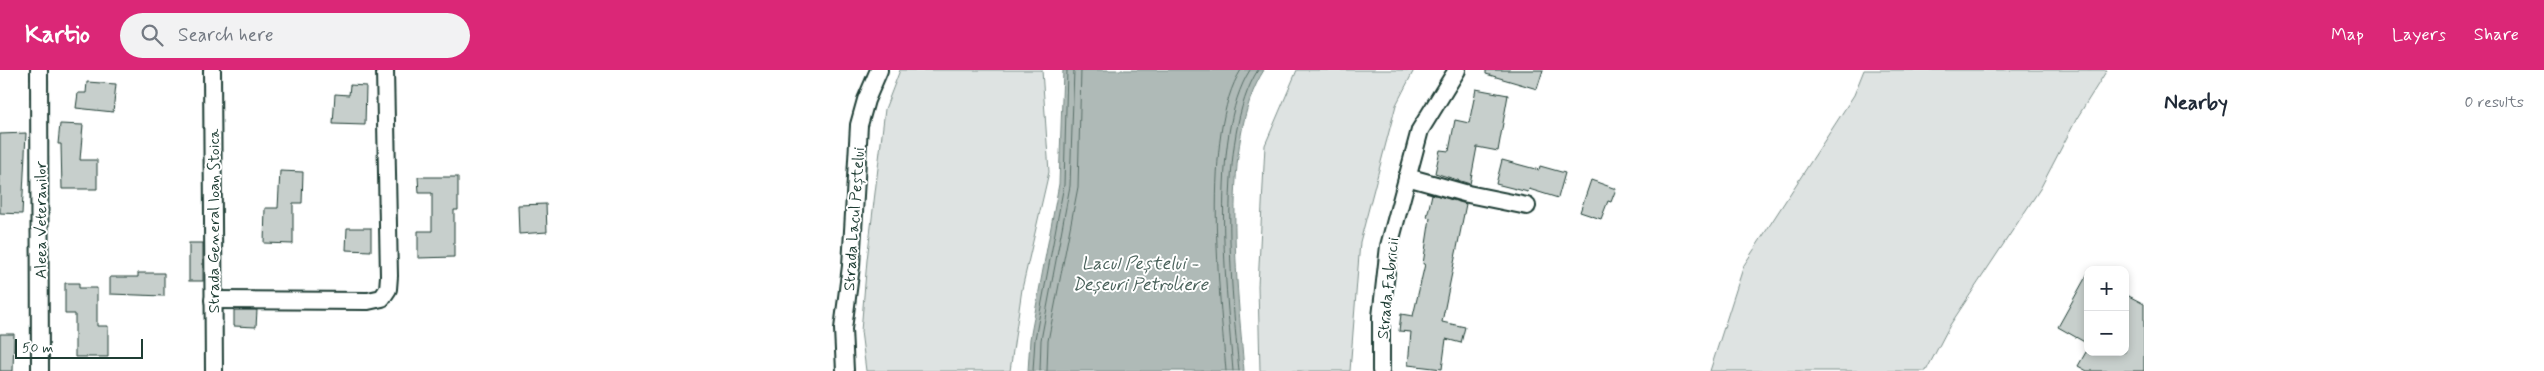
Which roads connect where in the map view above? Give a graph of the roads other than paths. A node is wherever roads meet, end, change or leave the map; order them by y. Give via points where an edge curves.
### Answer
1 (39, 70) edge
2 (212, 70) edge
3 (385, 70) edge
4 (880, 70) edge
5 (1457, 70) edge
6 (1407, 177) junction
7 (1527, 206) dead end
8 (213, 300) junction
9 (40, 371) edge
10 (214, 371) edge
11 (845, 371) edge
12 (1381, 371) edge

1 - 9 street, Aleea Veteranilor
2 - 8 street, Strada General Ioan Stoica
3 - 8 street via 388,289 382,298 368,301
4 - 11 street, Strada Lacul Peștelui via 859,125 852,256 843,329
5 - 6 street, Strada Fabricii via 1420,130
6 - 7 street
6 - 12 street, Strada Fabricii via 1388,246 1381,317
8 - 10 street, Strada General Ioan Stoica

